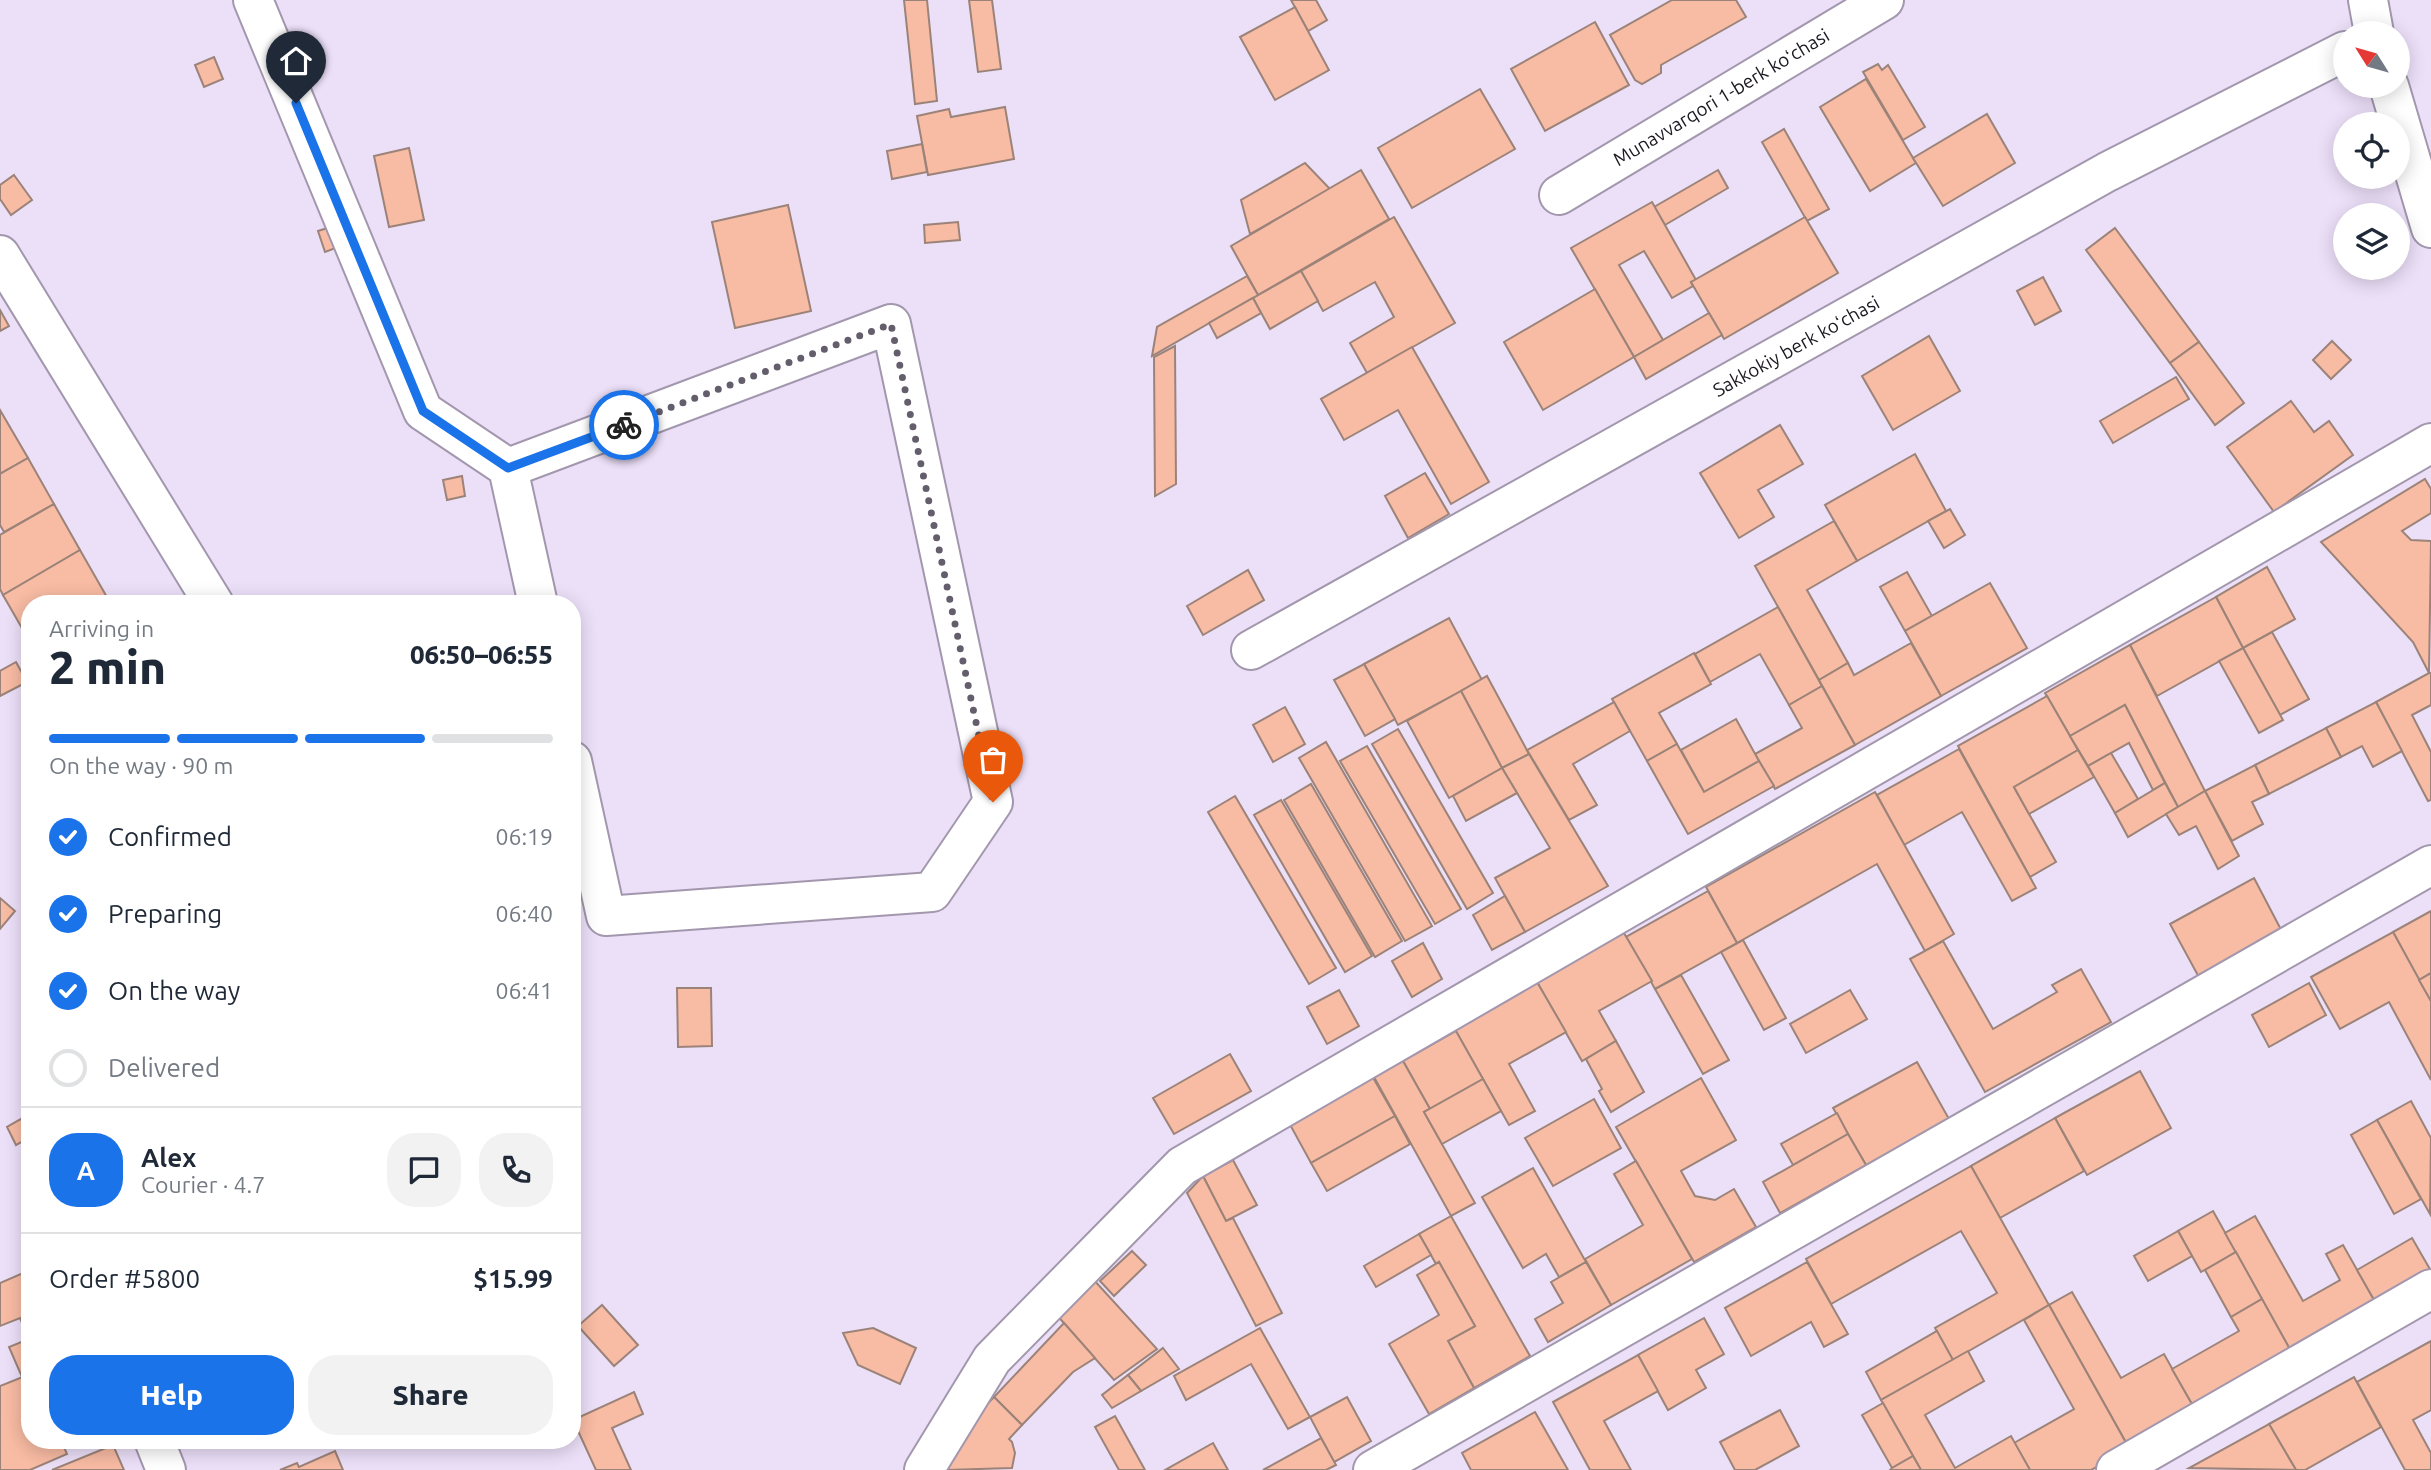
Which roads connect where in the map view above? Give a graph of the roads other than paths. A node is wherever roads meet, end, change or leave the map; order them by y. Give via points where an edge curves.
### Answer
1 (253, 0) edge
2 (1884, 0) edge
3 (2368, 0) edge
4 (2372, 21) edge
5 (2333, 57) edge
6 (2393, 98) edge
7 (1559, 194) dead end
8 (2431, 228) edge
9 (0, 255) edge
10 (2431, 443) edge
11 (508, 468) junction
12 (208, 595) edge
13 (536, 595) edge
14 (1251, 650) dead end
15 (581, 802) edge
16 (2431, 865) edge
17 (2431, 1289) edge
18 (158, 1449) edge
19 (166, 1470) edge
20 (924, 1470) edge
21 (1373, 1470) edge
22 (2116, 1470) edge

1 - 11 street via 423,411
2 - 7 street, Munavvarqori 1-berk koʻchasi
3 - 4 street
5 - 14 street, Sakkokiy berk koʻchasi via 2107,172
6 - 8 street
9 - 12 street
10 - 20 street via 1182,1166 992,1359
11 - 13 street
11 - 15 street via 891,324 993,802 932,892 606,915
16 - 21 street
17 - 22 street
18 - 19 street

